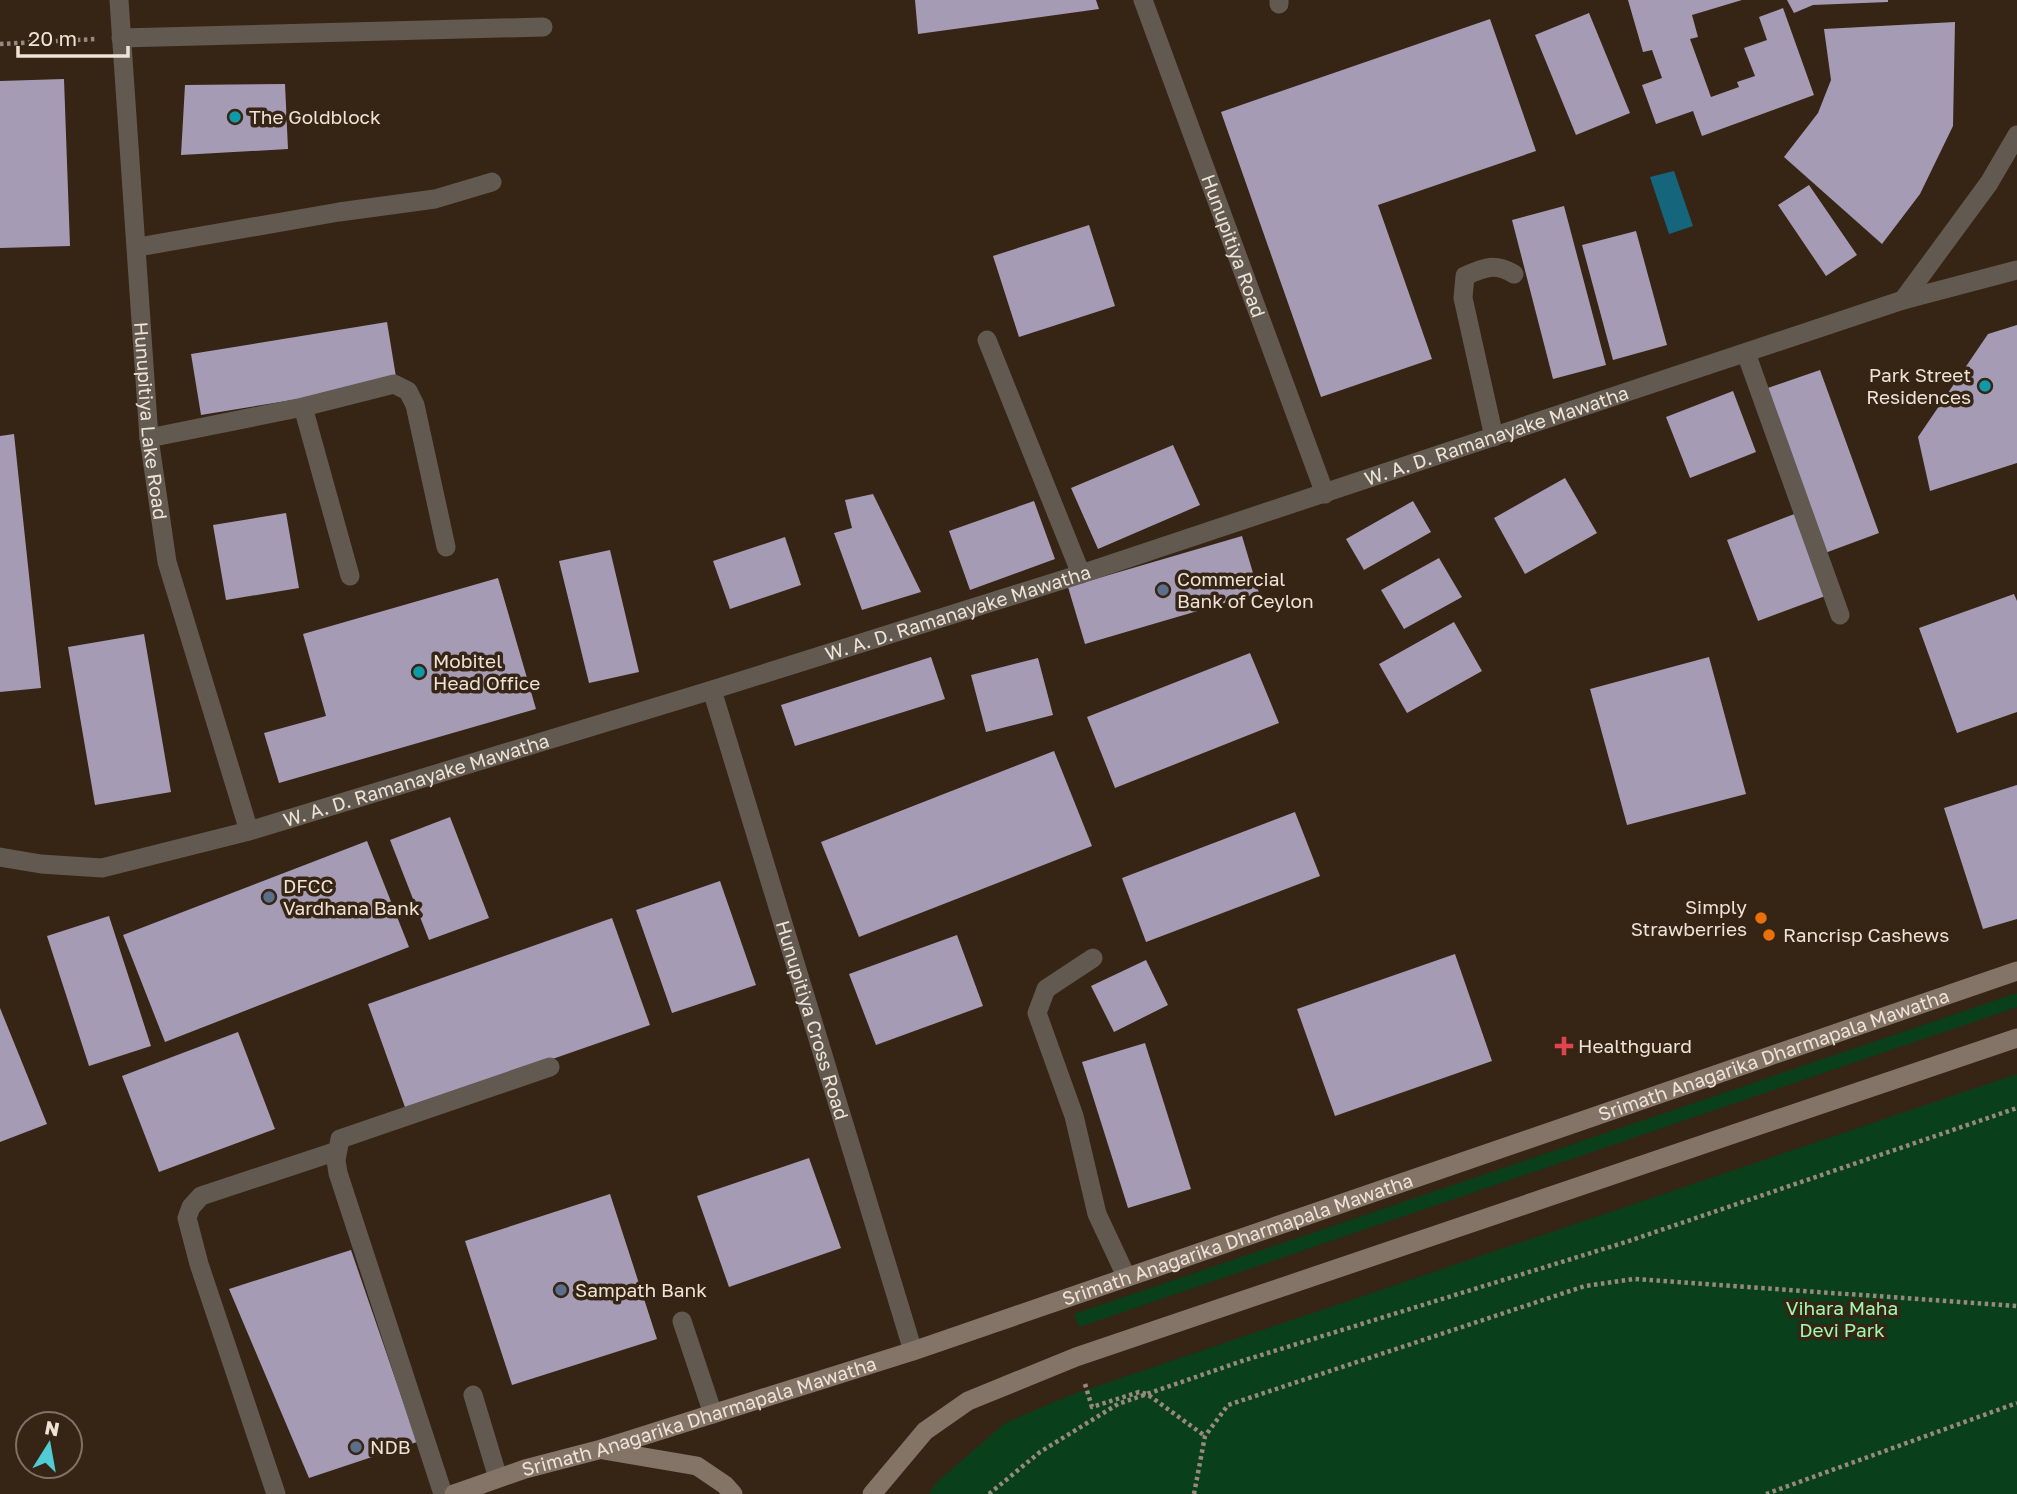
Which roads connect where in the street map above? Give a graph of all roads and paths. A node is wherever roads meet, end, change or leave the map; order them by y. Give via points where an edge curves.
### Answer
1 (119, 0) edge
2 (1143, 0) edge
3 (543, 27) dead end
4 (121, 38) junction
5 (0, 44) edge
6 (2017, 135) edge
7 (492, 182) dead end
8 (138, 247) junction
9 (2017, 270) edge
10 (1514, 274) dead end
11 (1903, 300) junction
12 (987, 340) dead end
13 (1746, 353) junction
14 (303, 407) junction
15 (1494, 437) junction
16 (149, 438) junction
17 (1325, 494) junction
18 (446, 547) dead end
19 (1081, 574) junction
20 (350, 576) dead end
21 (1840, 615) dead end
22 (712, 690) junction
23 (249, 831) junction
24 (0, 857) edge
25 (1093, 958) dead end
26 (2017, 971) edge
27 (2017, 1038) edge
28 (550, 1067) dead end
29 (2017, 1108) edge
30 (337, 1151) junction
31 (1126, 1276) junction
32 (2017, 1306) edge
33 (682, 1321) dead end
34 (913, 1351) junction
35 (1076, 1357) junction
36 (1147, 1394) junction
37 (473, 1395) dead end
38 (2017, 1403) edge
39 (713, 1414) junction
40 (1205, 1436) junction
41 (598, 1450) junction
42 (498, 1478) junction
43 (276, 1494) edge
44 (443, 1494) edge
45 (454, 1494) edge
46 (733, 1494) edge
47 (872, 1494) edge
48 (989, 1494) edge
49 (1194, 1494) edge
50 (1766, 1494) edge

1 - 4 street, Hunupitiya Lake Road
2 - 17 street, Hunupitiya Road
3 - 4 street
4 - 5 path
4 - 8 street, Hunupitiya Lake Road
6 - 11 street via 1989,183
7 - 8 street via 435,199
8 - 16 street, Hunupitiya Lake Road
9 - 11 street, W. A. D. Ramanayake Mawatha
10 - 15 street via 1501,266 1465,276 1464,298
11 - 13 street, W. A. D. Ramanayake Mawatha
12 - 19 street
13 - 15 street, W. A. D. Ramanayake Mawatha
13 - 21 street
14 - 16 street
14 - 18 street via 394,384 408,391
14 - 20 street
15 - 17 street, W. A. D. Ramanayake Mawatha
16 - 23 street, Hunupitiya Lake Road via 167,562
17 - 19 street, W. A. D. Ramanayake Mawatha
19 - 22 street, W. A. D. Ramanayake Mawatha
22 - 23 street, W. A. D. Ramanayake Mawatha
22 - 34 street, Hunupitiya Cross Road
23 - 24 street, W. A. D. Ramanayake Mawatha via 102,868
25 - 31 street via 1046,989 1037,1013 1074,1116 1097,1214
26 - 31 main road, Srimath Anagarika Dharmapala Mawatha
27 - 35 main road
28 - 30 street via 340,1139
29 - 36 path via 1626,1242
30 - 43 street via 201,1196 187,1218
30 - 44 street via 338,1174
31 - 34 main road, Srimath Anagarika Dharmapala Mawatha
32 - 40 path via 1634,1279 1585,1286 1228,1405
33 - 39 street
34 - 39 main road, Srimath Anagarika Dharmapala Mawatha
35 - 36 path via 1092,1407 1139,1392
35 - 47 main road via 968,1401 925,1431
36 - 40 path
36 - 48 path via 1118,1405 1040,1452
37 - 42 street
38 - 50 path
39 - 41 main road, Srimath Anagarika Dharmapala Mawatha
40 - 49 path
41 - 42 main road, Srimath Anagarika Dharmapala Mawatha
41 - 46 main road via 697,1466
42 - 45 main road, Srimath Anagarika Dharmapala Mawatha

